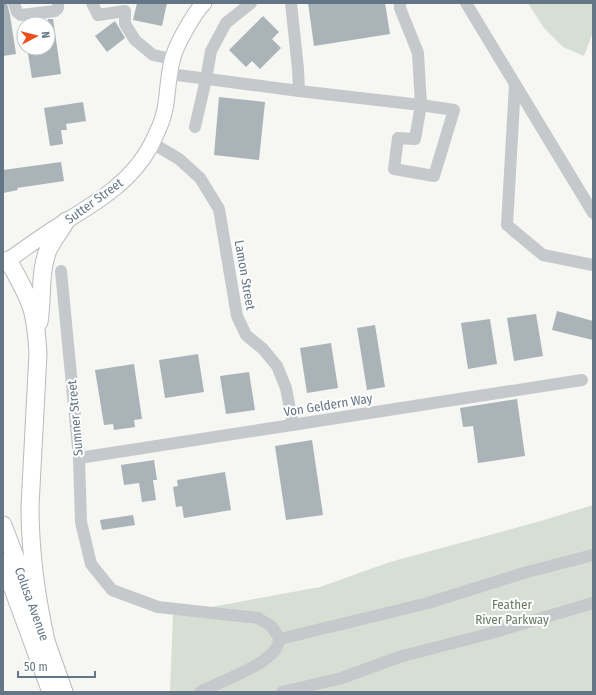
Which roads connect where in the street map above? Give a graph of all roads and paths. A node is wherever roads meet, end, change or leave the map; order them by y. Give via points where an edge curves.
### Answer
1 (14, 3) edge
2 (58, 3) edge
3 (92, 3) edge
4 (251, 3) edge
5 (291, 3) edge
6 (400, 3) edge
7 (466, 3) edge
8 (200, 4) edge
9 (172, 59) junction
10 (170, 74) junction
11 (206, 80) junction
12 (515, 84) junction
13 (299, 92) junction
14 (421, 105) junction
15 (195, 127) dead end
16 (152, 143) junction
17 (593, 213) edge
18 (66, 221) junction
19 (5, 259) edge
20 (593, 265) edge
21 (62, 271) dead end
22 (37, 334) junction
23 (582, 380) dead end
24 (293, 425) junction
25 (79, 458) junction
26 (3, 525) edge
27 (593, 555) edge
28 (3, 562) edge
29 (593, 603) edge
30 (280, 638) junction
31 (46, 641) junction
32 (47, 663) junction
33 (51, 692) edge
34 (64, 692) edge
35 (200, 692) edge
36 (282, 692) edge

1 - 2 street via 21,15 55,11
3 - 9 street via 98,14 125,12 125,24 135,40 153,54
4 - 11 street via 226,23 211,51
5 - 13 street
6 - 14 street via 418,53
7 - 12 street
8 - 9 main road, Sutter Street
9 - 10 main road, Sutter Street
10 - 11 street
10 - 16 main road, Sutter Street via 165,110
11 - 13 street
11 - 15 street
12 - 17 street
12 - 20 street via 508,226 543,255
13 - 14 street
14 - 14 street via 454,110 434,176 394,169 398,138 415,139
16 - 18 main road, Sutter Street via 135,170 112,191
16 - 24 street, Lamon Street via 179,159 200,178 219,209 237,316 246,335 263,349 277,366 286,388
18 - 19 main road, Sutter Street
18 - 22 highway via 46,259
19 - 22 highway via 21,282 32,310
21 - 25 street, Sumner Street
22 - 31 highway via 30,529 34,575
23 - 24 street, Von Geldern Way
24 - 25 street, Von Geldern Way
25 - 30 street, Sumner Street via 81,522 91,564 112,590 158,607 258,618 271,626
26 - 31 highway, Colusa Avenue
27 - 30 street via 527,572 428,603
28 - 32 highway, Colusa Avenue
29 - 36 street via 399,657 342,678
30 - 35 street via 269,656 246,671
31 - 32 highway, Colusa Avenue
32 - 33 highway
32 - 34 highway

